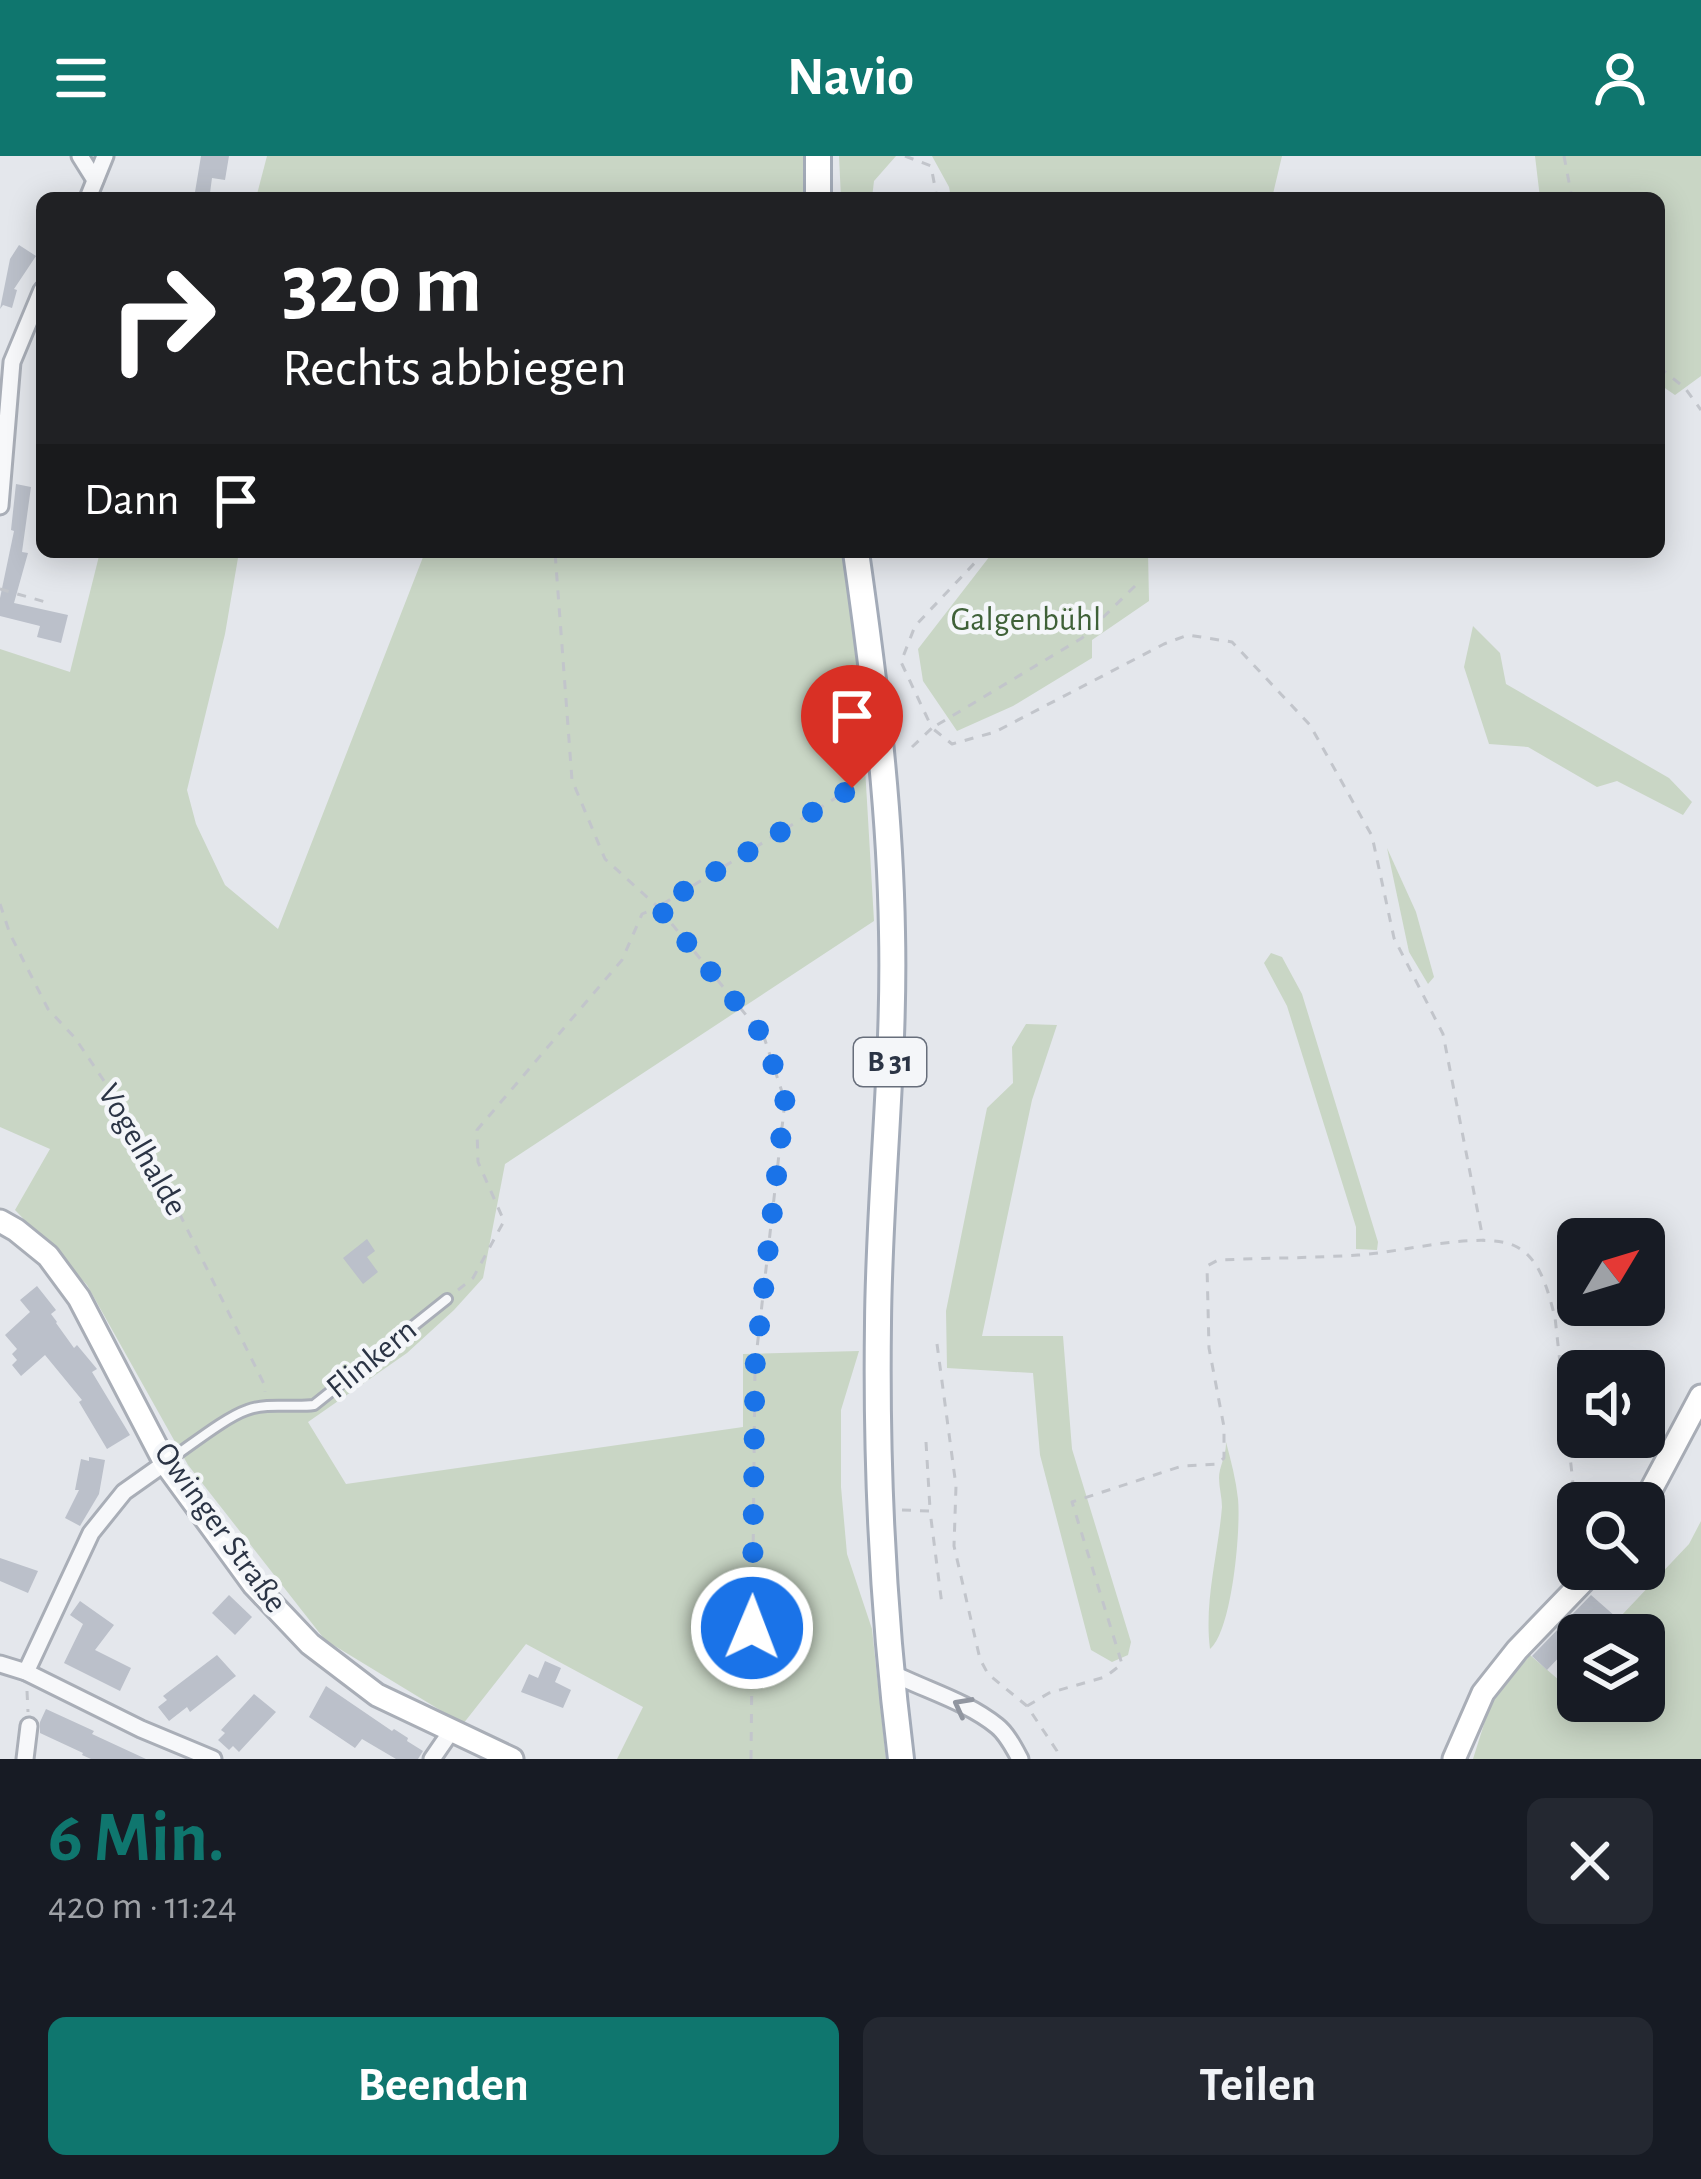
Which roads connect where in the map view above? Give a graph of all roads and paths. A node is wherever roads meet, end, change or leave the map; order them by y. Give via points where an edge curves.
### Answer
1 (80, 156) edge
2 (105, 156) edge
3 (818, 156) edge
4 (905, 156) edge
5 (1564, 156) edge
6 (90, 192) edge
7 (92, 192) edge
8 (818, 192) edge
9 (936, 192) edge
10 (1570, 192) edge
11 (36, 304) edge
12 (1665, 372) edge
13 (1701, 410) edge
14 (0, 506) edge
15 (555, 558) edge
16 (857, 558) edge
17 (979, 558) edge
18 (1135, 586) dead end
19 (0, 589) edge
20 (49, 603) dead end
21 (932, 728) junction
22 (912, 747) dead end
23 (852, 788) dead end
24 (0, 904) edge
25 (658, 907) junction
26 (0, 1221) edge
27 (1483, 1239) junction
28 (447, 1299) joint
29 (937, 1345) dead end
30 (1701, 1396) edge
31 (266, 1406) junction
32 (926, 1442) dead end
33 (165, 1463) junction
34 (1573, 1482) edge
35 (1654, 1482) edge
36 (902, 1510) dead end
37 (930, 1511) junction
38 (1575, 1590) edge
39 (942, 1605) dead end
40 (0, 1664) edge
41 (26, 1672) junction
42 (890, 1672) junction
43 (1028, 1706) junction
44 (28, 1726) joint
45 (452, 1730) junction
46 (25, 1759) edge
47 (213, 1759) edge
48 (432, 1759) edge
49 (512, 1759) edge
50 (751, 1759) edge
51 (901, 1759) edge
52 (1021, 1759) edge
53 (1060, 1759) edge
54 (1454, 1759) edge

1 - 6 street
2 - 7 street
3 - 8 main road
4 - 9 path via 931,166
5 - 10 path
11 - 14 street via 12,362
12 - 13 path
15 - 25 path via 572,780 605,859
16 - 42 main road, B 31 via 892,912 878,1319
17 - 21 path via 915,626 901,662
18 - 21 path via 1082,638
19 - 20 path
21 - 22 path
21 - 27 path via 952,745 1188,635 1232,642 1310,725 1372,836 1394,938 1443,1034
23 - 25 path
24 - 31 path, Vogelhalde via 48,1009 140,1134 265,1386
25 - 28 path via 642,914 622,960 477,1130 478,1162 503,1221 473,1278
25 - 50 path via 764,1037 785,1101 755,1366
26 - 33 street, Owinger Straße via 49,1256 80,1298
27 - 34 path via 1519,1247 1547,1287
27 - 43 path via 1207,1266 1224,1458 1072,1502 1122,1664
28 - 31 lane, Flinkern via 314,1405
29 - 43 path via 956,1486 954,1546 980,1658
30 - 35 street
31 - 33 lane, Flinkern via 245,1410
32 - 37 path
33 - 41 street via 124,1492 91,1533
33 - 45 street, Owinger Straße via 254,1585 310,1644 377,1695
36 - 37 path
37 - 39 path
38 - 54 street via 1483,1693
40 - 41 street
41 - 44 path
41 - 47 street
42 - 51 main road, B 31
52 -> 42 street via 1001,1729
43 - 53 path
44 - 46 street
45 - 48 street
45 - 49 street, Owinger Straße

